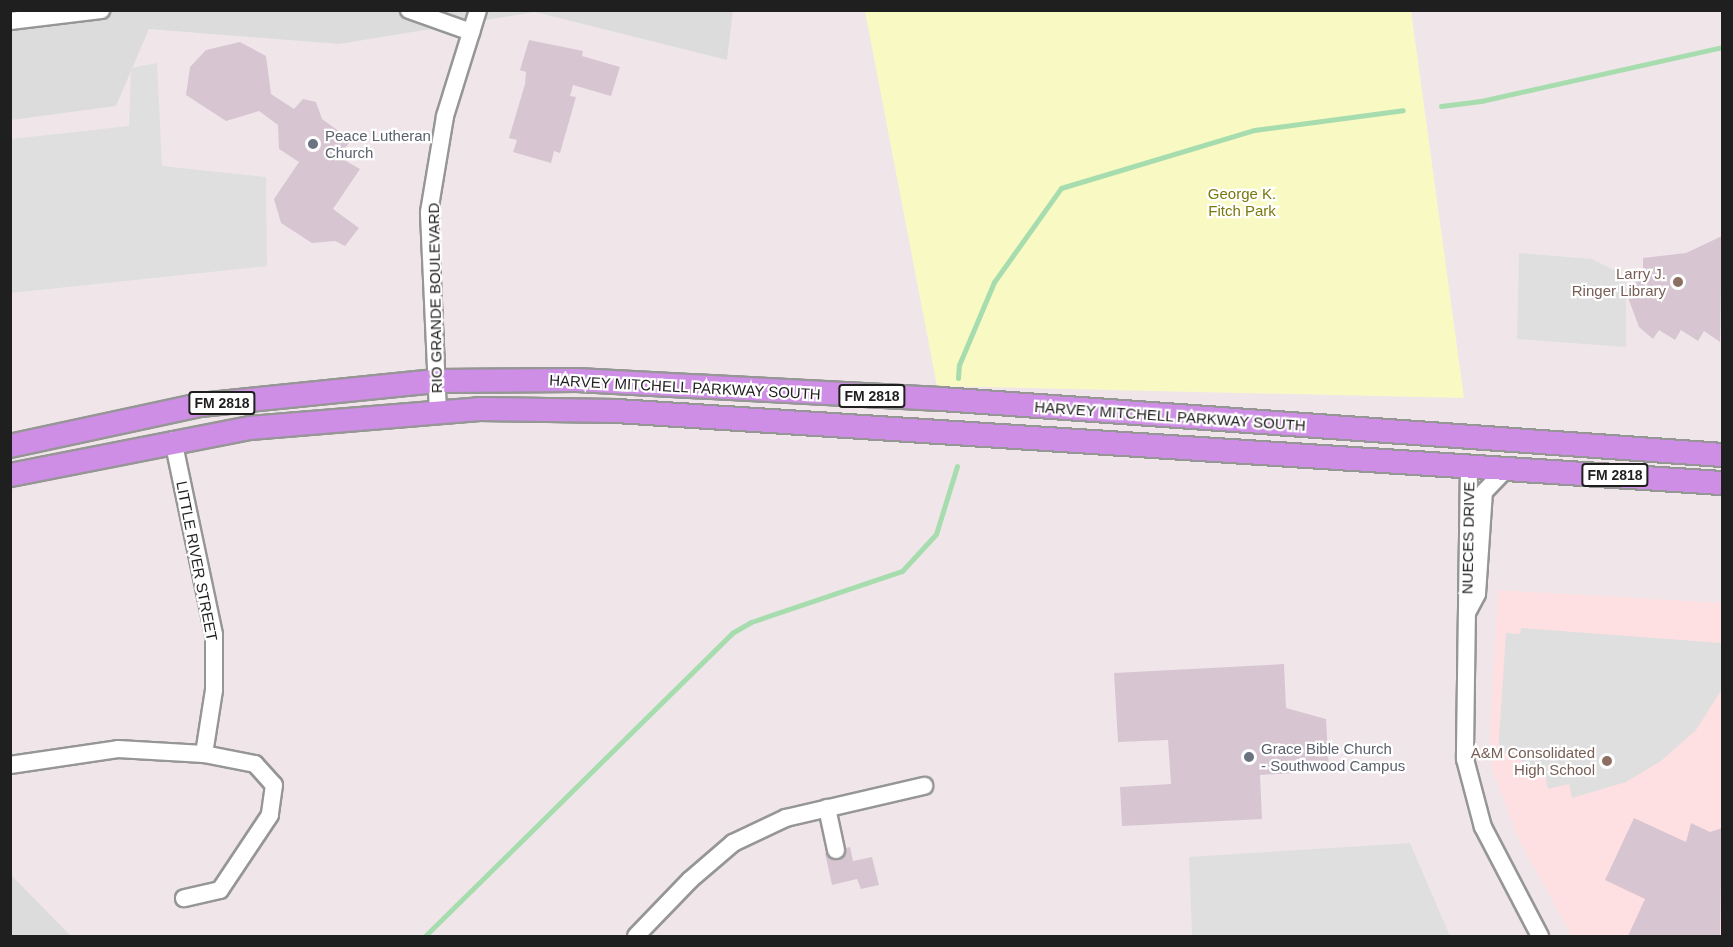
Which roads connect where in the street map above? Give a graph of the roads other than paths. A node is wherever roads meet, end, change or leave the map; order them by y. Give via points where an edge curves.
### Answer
1 (101, 10) edge
2 (410, 10) edge
3 (478, 10) edge
4 (10, 21) edge
5 (471, 32) junction
6 (436, 381) junction
7 (438, 412) junction
8 (173, 440) junction
9 (1504, 440) junction
10 (10, 446) edge
11 (1722, 455) edge
12 (1469, 464) junction
13 (1507, 468) junction
14 (10, 475) edge
15 (1722, 483) edge
16 (1468, 611) junction
17 (204, 754) junction
18 (10, 765) edge
19 (924, 786) dead end
20 (827, 808) junction
21 (836, 850) dead end
22 (184, 898) dead end
23 (636, 936) edge
24 (1540, 936) edge

1 - 4 street
2 - 5 street
3 - 5 street, RIO GRANDE BOULEVARD
5 - 6 street, RIO GRANDE BOULEVARD via 445,116 429,212
6 - 7 street, RIO GRANDE BOULEVARD
6 - 9 highway, HARVEY MITCHELL PARKWAY SOUTH / FM 2818 via 577,380 906,398
6 - 10 highway, HARVEY MITCHELL PARKWAY SOUTH / FM 2818 via 200,405
7 - 8 highway, HARVEY MITCHELL PARKWAY SOUTH / FM 2818 via 250,428
7 - 12 highway, HARVEY MITCHELL PARKWAY SOUTH / FM 2818 via 617,411
8 - 14 highway, HARVEY MITCHELL PARKWAY SOUTH / FM 2818
8 - 17 street, LITTLE RIVER STREET via 214,635 214,690
9 - 11 highway, HARVEY MITCHELL PARKWAY SOUTH / FM 2818
9 - 12 highway
12 - 13 highway, HARVEY MITCHELL PARKWAY SOUTH / FM 2818
12 - 16 street, NUECES DRIVE via 1464,593
13 - 15 highway, HARVEY MITCHELL PARKWAY SOUTH / FM 2818
13 - 16 street, NUECES DRIVE via 1484,492 1477,594
16 - 24 street, NUECES DRIVE via 1463,720 1468,780 1489,842
17 - 18 street via 118,749
17 - 22 street via 255,764 274,785 275,801 220,890
19 - 20 street
20 - 21 street
20 - 23 street via 786,818 733,843 690,879

